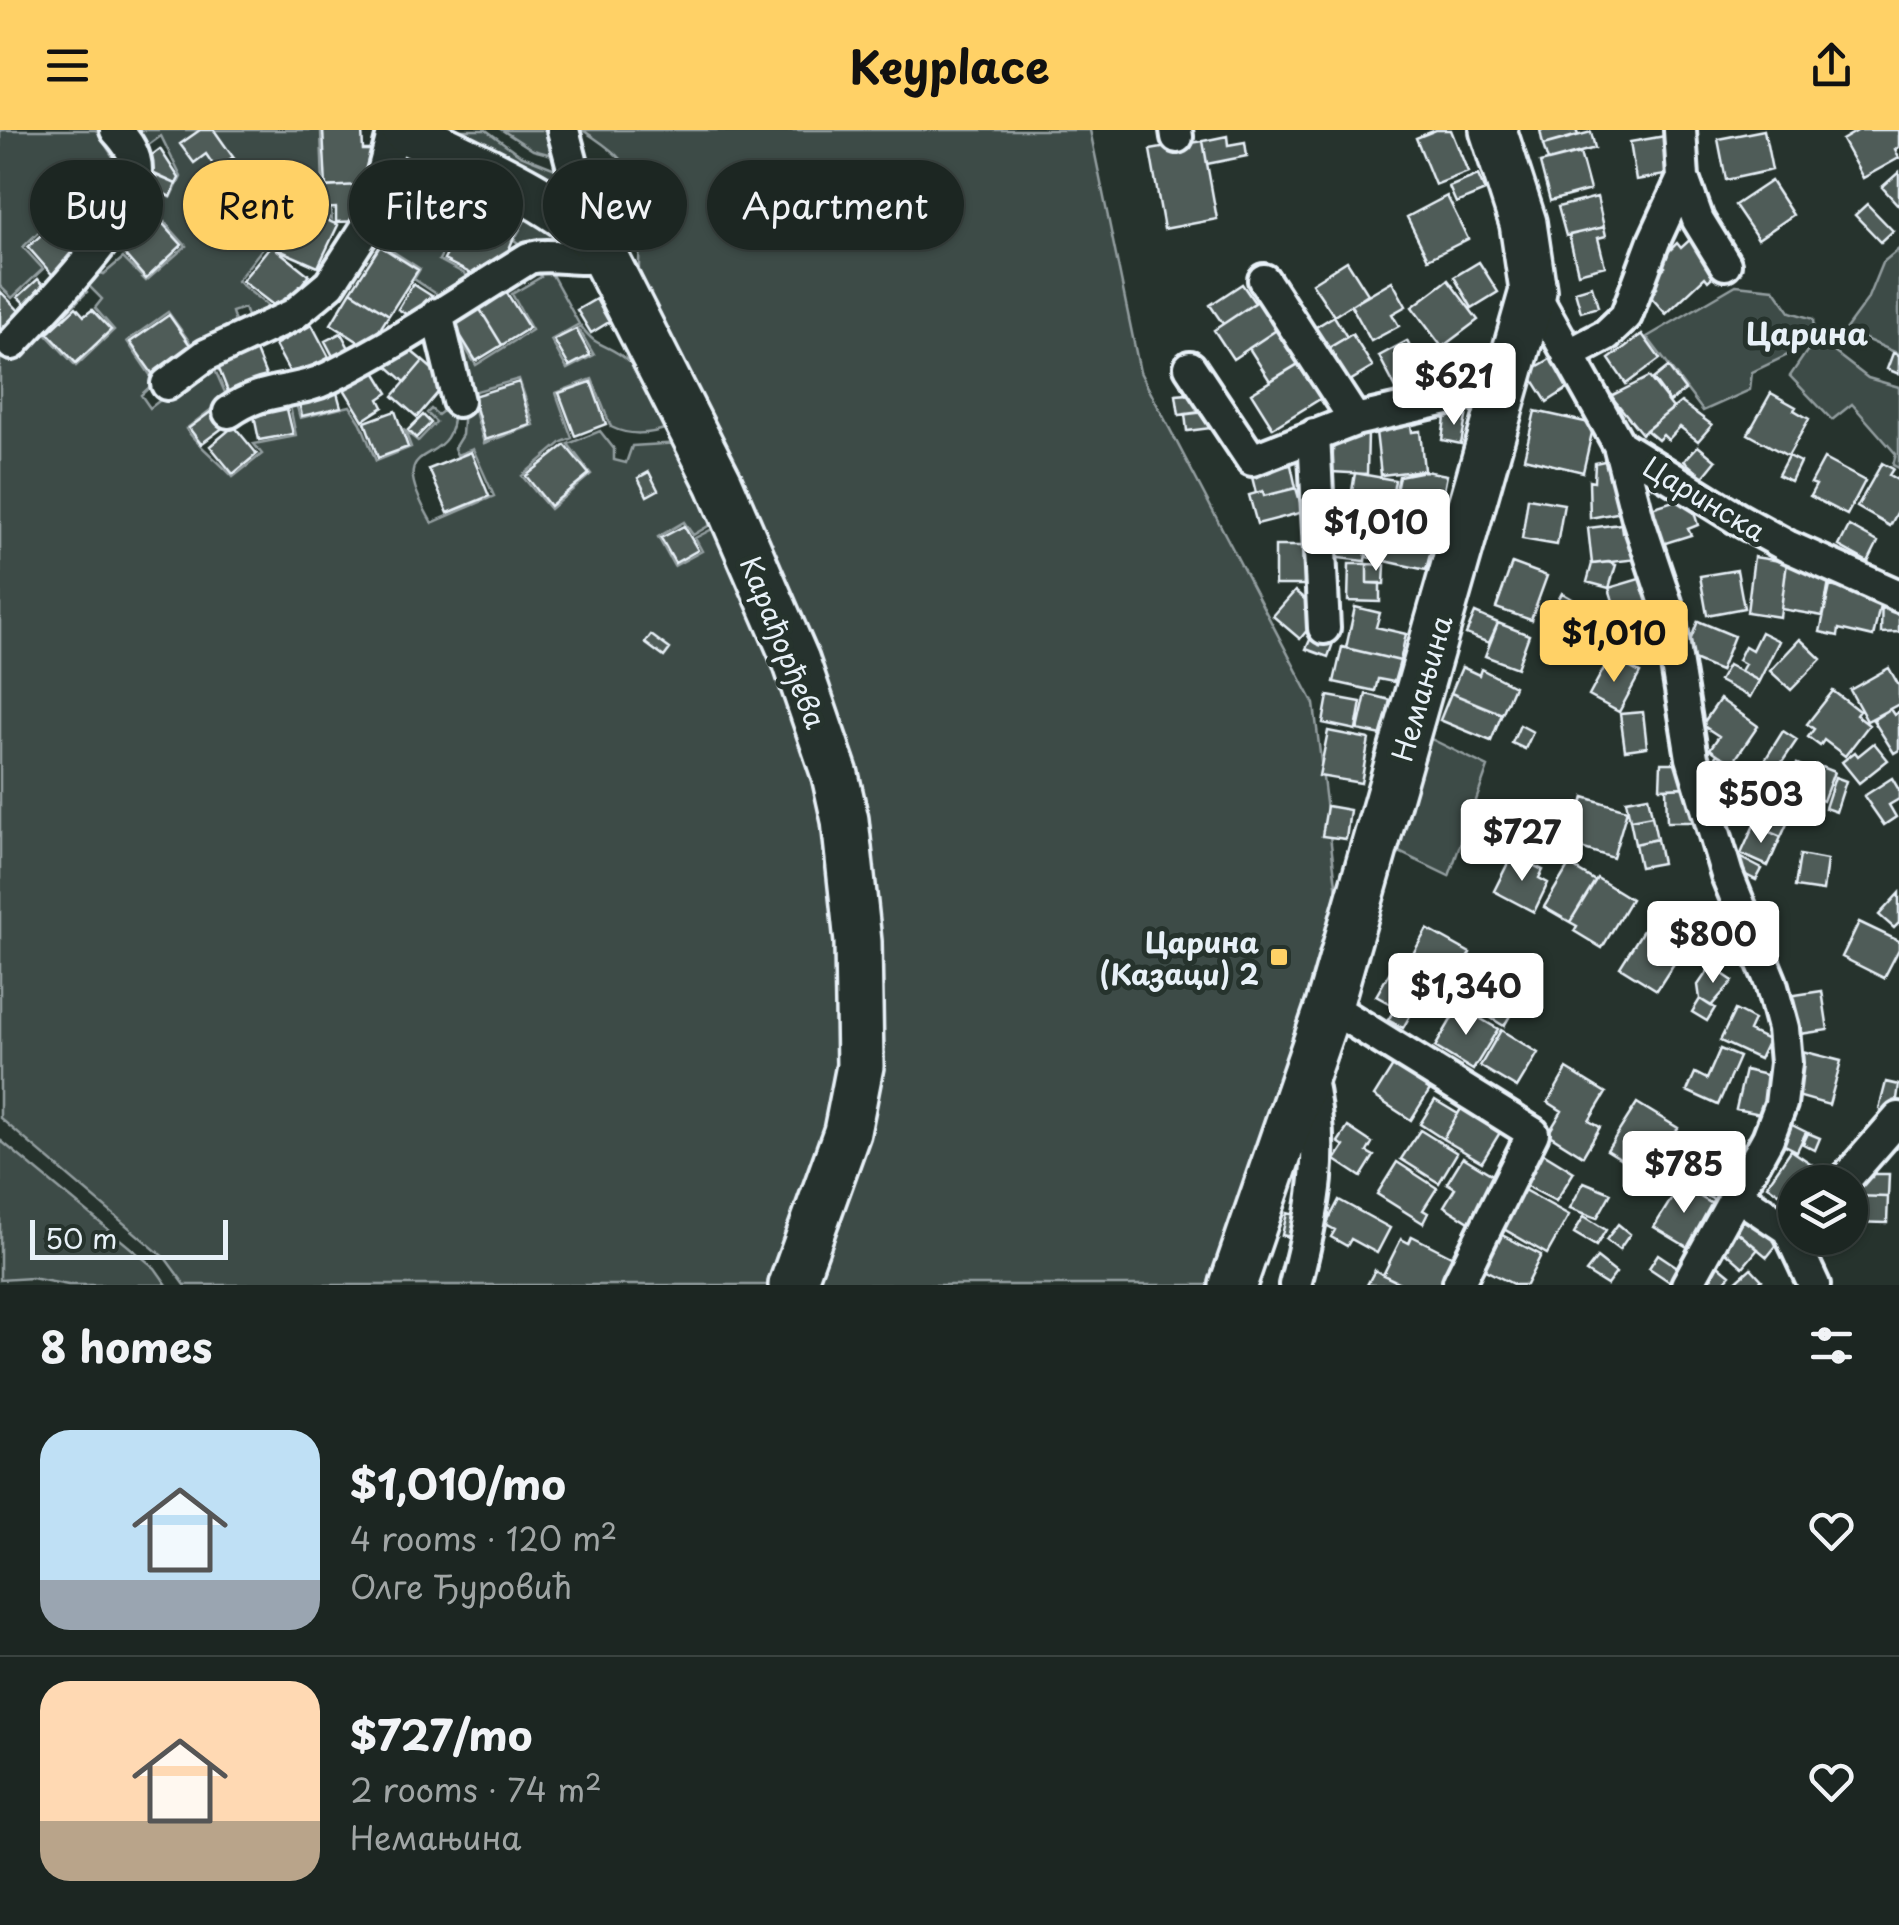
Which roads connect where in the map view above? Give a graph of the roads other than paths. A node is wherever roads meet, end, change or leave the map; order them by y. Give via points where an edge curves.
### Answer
1 (116, 130) edge
2 (394, 130) edge
3 (405, 130) edge
4 (563, 130) edge
5 (1493, 130) edge
6 (1680, 130) edge
7 (571, 160) edge
8 (1684, 178) junction
9 (543, 204) edge
10 (601, 250) edge
11 (605, 255) junction
12 (1724, 264) dead end
13 (1264, 280) dead end
14 (1533, 292) junction
15 (437, 314) junction
16 (12, 344) dead end
17 (1568, 355) junction
18 (1190, 367) dead end
19 (167, 384) dead end
20 (1504, 386) junction
21 (458, 401) dead end
22 (229, 412) dead end
23 (1355, 420) junction
24 (1314, 435) junction
25 (1619, 445) junction
26 (1899, 596) edge
27 (1324, 628) dead end
28 (1329, 1006) junction
29 (1308, 1071) junction
30 (1899, 1118) edge
31 (1858, 1165) edge
32 (1737, 1195) junction
33 (1778, 1220) edge
34 (1802, 1255) edge
35 (1460, 1282) dead end
36 (792, 1285) edge
37 (1233, 1285) edge
38 (1296, 1285) edge
39 (1688, 1285) edge
40 (1814, 1285) edge

1 - 16 street via 134,156 132,194 115,226
2 - 19 street via 370,222 330,284 293,316 206,355
3 - 9 street, Карађорђева
4 - 7 street
5 - 14 street, Немањина via 1523,224
6 - 8 street
8 - 12 street via 1698,220
8 - 17 street via 1626,316
10 - 11 street, Карађорђева
11 - 15 street via 529,258
11 - 36 street, Карађорђева via 719,484 796,661 845,820 858,942 860,1066 847,1132
13 - 23 street
14 - 17 street, Царинска
14 - 20 street, Немањина
15 - 21 street
15 - 22 street via 326,380 275,390
17 - 25 street, Царинска
18 - 24 street via 1252,460
20 - 23 street
20 - 28 street, Немањина
23 - 24 street
24 - 27 street
25 - 26 street, Царинска via 1770,537
25 - 32 street via 1668,609 1692,758 1783,1028 1781,1104
28 - 29 street, Немањина
28 - 35 street via 1532,1133
29 - 37 street, Немањина
29 - 38 street, Немањина via 1320,1157
30 - 31 street
32 - 33 street
32 - 39 street
34 - 40 street

